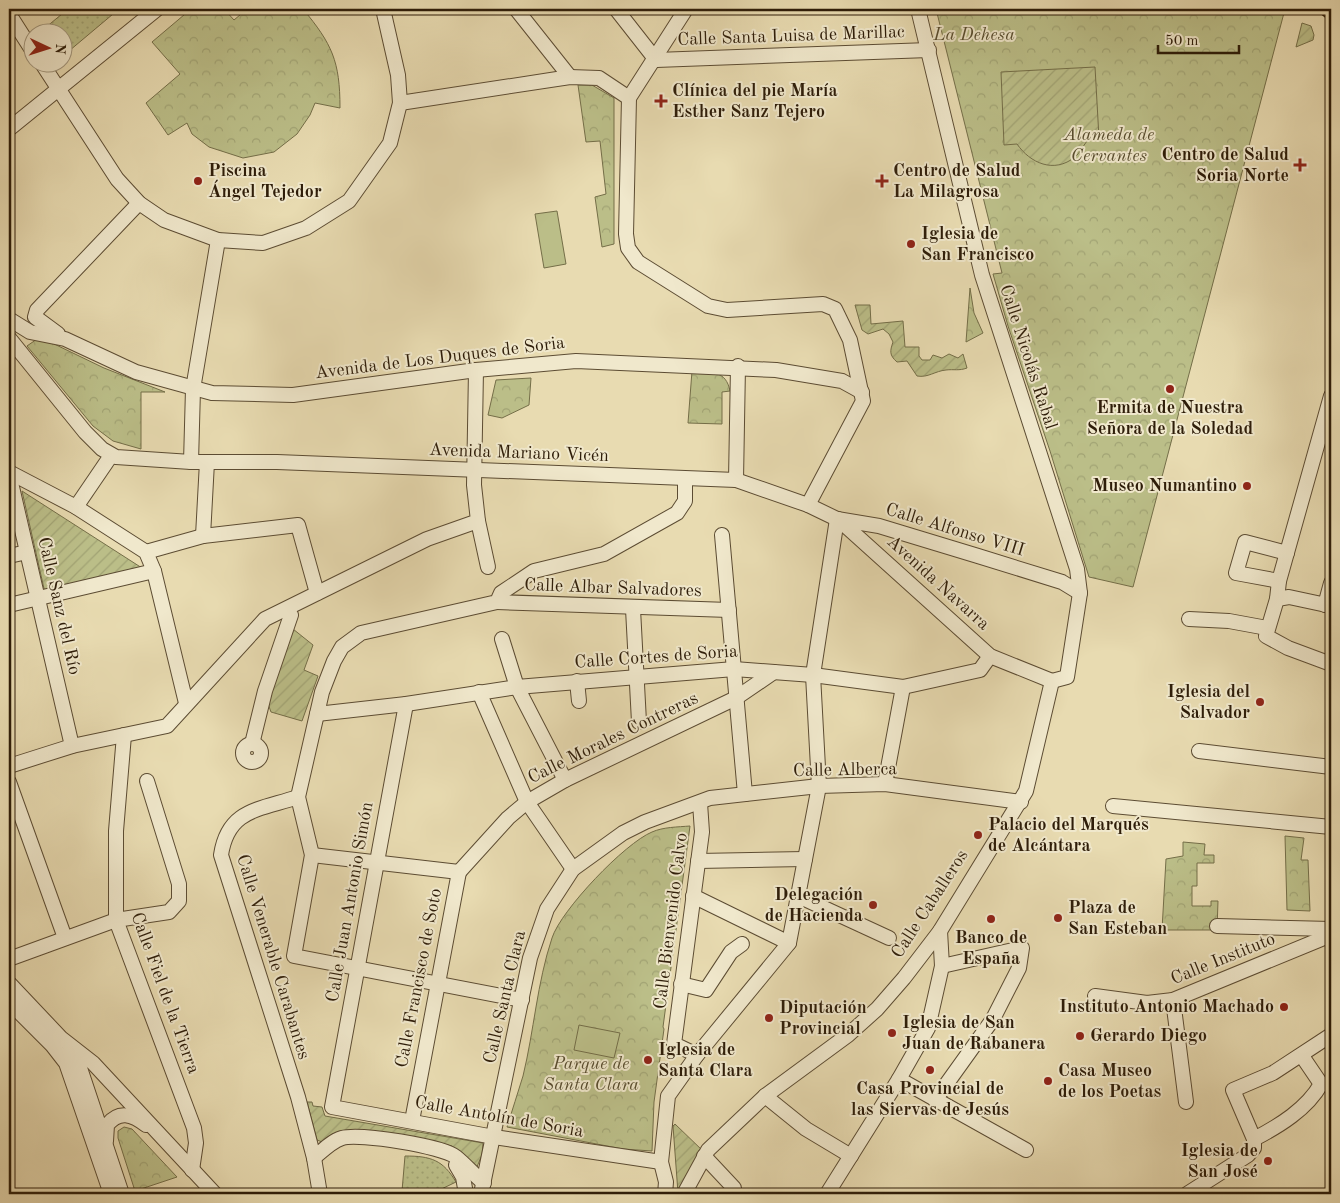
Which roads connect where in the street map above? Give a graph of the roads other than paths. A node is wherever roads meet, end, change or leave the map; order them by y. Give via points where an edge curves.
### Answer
1 (157, 9) edge
2 (383, 9) edge
3 (516, 9) edge
4 (616, 9) edge
5 (686, 9) edge
6 (918, 9) edge
7 (9, 14) edge
8 (22, 34) edge
9 (929, 50) junction
10 (656, 60) junction
11 (48, 72) edge
12 (570, 77) junction
13 (58, 88) junction
14 (630, 98) junction
15 (400, 103) junction
16 (9, 129) edge
17 (139, 203) junction
18 (218, 240) junction
19 (14, 321) edge
20 (59, 338) junction
21 (10, 350) edge
22 (738, 366) junction
23 (476, 370) junction
24 (33, 375) junction
25 (193, 389) junction
26 (862, 392) junction
27 (1331, 396) edge
28 (1329, 411) edge
29 (108, 460) junction
30 (191, 462) junction
31 (207, 462) junction
32 (475, 470) junction
33 (9, 473) edge
34 (685, 479) junction
35 (736, 480) junction
36 (808, 505) junction
37 (76, 507) junction
38 (837, 518) junction
39 (478, 521) junction
40 (722, 535) dead end
41 (203, 536) junction
42 (27, 552) junction
43 (146, 552) junction
44 (1287, 553) junction
45 (9, 556) edge
46 (488, 567) dead end
47 (1076, 569) junction
48 (154, 571) junction
49 (1279, 581) junction
50 (1062, 582) junction
51 (1331, 583) edge
52 (1080, 592) junction
53 (323, 595) junction
54 (1277, 598) junction
55 (37, 599) junction
56 (497, 602) junction
57 (9, 605) edge
58 (1328, 606) edge
59 (633, 609) junction
60 (729, 610) junction
61 (291, 615) junction
62 (1189, 619) dead end
63 (1266, 632) junction
64 (502, 639) dead end
65 (990, 656) junction
66 (224, 663) junction
67 (1331, 664) edge
68 (734, 669) junction
69 (774, 672) junction
70 (813, 675) junction
71 (637, 677) junction
72 (577, 681) junction
73 (1052, 681) junction
74 (516, 687) junction
75 (903, 687) junction
76 (479, 692) junction
77 (736, 698) junction
78 (579, 701) dead end
79 (186, 703) junction
80 (406, 704) junction
81 (316, 714) junction
82 (639, 722) dead end
83 (124, 735) junction
84 (252, 744) dead end
85 (72, 746) junction
86 (1199, 751) dead end
87 (9, 766) edge
88 (1331, 767) edge
89 (565, 780) junction
90 (147, 781) dead end
91 (9, 782) edge
92 (885, 784) junction
93 (818, 786) junction
94 (745, 794) junction
95 (1024, 796) junction
96 (298, 798) junction
97 (527, 802) junction
98 (700, 803) junction
99 (1112, 806) dead end
100 (1331, 827) edge
101 (312, 855) junction
102 (805, 859) junction
103 (698, 861) junction
104 (377, 863) junction
105 (573, 869) junction
106 (459, 872) junction
107 (693, 896) junction
108 (798, 896) junction
109 (116, 920) junction
110 (1217, 926) dead end
111 (1331, 929) edge
112 (940, 931) junction
113 (1331, 935) edge
114 (65, 938) junction
115 (889, 938) dead end
116 (790, 943) junction
117 (742, 944) dead end
118 (9, 960) edge
119 (942, 966) junction
120 (357, 968) junction
121 (9, 983) edge
122 (437, 984) junction
123 (681, 984) junction
124 (1095, 996) dead end
125 (522, 1000) junction
126 (1173, 1000) junction
127 (9, 1002) edge
128 (1331, 1035) edge
129 (61, 1038) junction
130 (697, 1056) junction
131 (1302, 1056) junction
132 (900, 1079) junction
133 (765, 1096) junction
134 (935, 1100) junction
135 (1186, 1102) dead end
136 (332, 1107) joint
137 (412, 1121) junction
138 (158, 1134) junction
139 (494, 1137) junction
140 (1254, 1139) junction
141 (107, 1148) junction
142 (1026, 1150) dead end
143 (444, 1151) junction
144 (704, 1156) junction
145 (851, 1156) junction
146 (314, 1158) junction
147 (661, 1162) junction
148 (192, 1170) junction
149 (483, 1188) edge
150 (111, 1194) edge
151 (122, 1194) edge
152 (215, 1194) edge
153 (320, 1194) edge
154 (466, 1194) edge
155 (665, 1194) edge
156 (684, 1194) edge
157 (734, 1194) edge
158 (827, 1194) edge
159 (1187, 1194) edge

1 - 13 street
2 - 15 street via 398,75
3 - 12 street
4 - 10 street
5 - 10 street
6 - 9 street, Calle Nicolás Rabal
7 - 8 street
9 - 10 street, Calle Santa Luisa de Marillac
9 - 47 street, Calle Nicolás Rabal via 982,275
10 - 14 street
11 - 13 street
12 - 14 street via 599,78
12 - 15 street
13 - 16 street
13 - 17 street via 117,179
14 - 26 street via 626,234 628,248 638,262 708,306 727,310 823,304 835,309 850,340
15 - 18 street via 390,143 348,201 306,228 263,243
17 - 18 street via 164,220
17 - 20 street via 40,306 35,317
18 - 25 street
19 - 20 street via 34,334
19 - 21 street via 24,337
20 - 25 street, Avenida de Los Duques de Soria via 136,372
21 - 24 street
22 - 23 street, Avenida de Los Duques de Soria via 576,361
22 - 26 street, Avenida de Los Duques de Soria via 828,378
22 - 35 street
23 - 25 street, Avenida de Los Duques de Soria via 294,395 212,393
23 - 32 street
24 - 29 street, Avenida Mariano Vicén via 82,437
24 - 30 street, Avenida Mariano Vicén via 109,454
25 - 30 street
26 - 36 street via 862,405
27 - 28 street
28 - 44 street
29 - 30 street, Avenida Mariano Vicén via 121,465 146,466
29 - 37 street
30 - 31 street, Avenida Mariano Vicén
31 - 32 street, Avenida Mariano Vicén
31 - 41 street
32 - 34 street, Avenida Mariano Vicén
32 - 39 street
33 - 37 street
33 - 42 street, Calle Sanz del Río
34 - 35 street, Avenida Mariano Vicén
34 - 56 street via 685,500 677,513 604,554 534,571 501,593
35 - 36 street, Avenida Mariano Vicén
36 - 38 street, Avenida Mariano Vicén
37 - 43 street
38 - 50 street, Calle Alfonso VIII via 879,526
38 - 65 street, Avenida Navarra
38 - 70 street
39 - 46 street
39 - 53 street via 404,550 382,571
40 - 60 street
41 - 43 street
41 - 53 street via 298,525
42 - 45 street
42 - 55 street, Calle Sanz del Río
43 - 48 street
44 - 49 street
44 - 49 street via 1245,542 1236,572
47 - 50 street
47 - 52 street, Calle Nicolás Rabal
48 - 55 street
48 - 79 street
49 - 54 street
50 - 52 street, Calle Alfonso VIII
51 - 58 street
52 - 73 street, Calle Nicolás Rabal via 1068,677
53 - 61 street
53 - 66 street via 265,619
54 - 58 street
54 - 63 street
55 - 57 street
55 - 85 street, Calle Sanz del Río
56 - 59 street, Calle Albar Salvadores
56 - 81 street via 361,633 342,647 334,661 326,676
59 - 60 street, Calle Albar Salvadores
59 - 71 street
60 - 68 street
61 - 66 street via 271,624 237,657
61 - 84 street via 265,691
62 - 63 street via 1229,621
63 - 67 street via 1288,648
64 - 74 street
65 - 73 street
65 - 75 street, Calle Cortes de Soria via 980,670
66 - 79 street
68 - 69 street, Calle Cortes de Soria
68 - 71 street, Calle Cortes de Soria
68 - 77 street
69 - 70 street, Calle Cortes de Soria
69 - 77 street, Calle Morales Contreras
70 - 75 street, Calle Cortes de Soria
70 - 93 street
71 - 72 street, Calle Cortes de Soria
71 - 82 street
72 - 74 street, Calle Cortes de Soria
72 - 78 street
73 - 95 street
74 - 76 street, Calle Cortes de Soria
74 - 89 street
75 - 92 street
76 - 80 street, Calle Cortes de Soria
76 - 97 street
77 - 89 street, Calle Morales Contreras
77 - 94 street
79 - 83 street via 167,726
80 - 81 street, Calle Cortes de Soria
80 - 104 street, Calle Juan Antonio Simón
81 - 96 street
83 - 85 street
83 - 109 street, Calle Fiel de la Tierra via 116,831
85 - 87 street
86 - 88 street
89 - 97 street, Calle Morales Contreras
90 - 109 street via 180,884 179,901 169,912
91 - 114 street
92 - 93 street, Calle Alberca
92 - 95 street, Calle Alberca
93 - 94 street, Calle Alberca
93 - 102 street
94 - 98 street, Calle Alberca via 710,798
95 - 112 street, Calle Caballeros
96 - 101 street
96 - 146 street, Calle Venerable Carabantes via 242,815 229,827 220,854 298,1097
97 - 105 street
97 - 106 street, Calle Morales Contreras
98 - 103 street, Calle Bienvenido Calvo via 702,832
98 - 105 street, Calle Santa Clara via 623,833
99 - 100 street
101 - 104 street
101 - 120 street via 294,956
102 - 103 street
102 - 108 street
103 - 107 street, Calle Bienvenido Calvo
104 - 106 street
104 - 120 street, Calle Juan Antonio Simón
105 - 125 street, Calle Santa Clara via 547,909 534,945
106 - 122 street, Calle Francisco de Soto
107 - 116 street
107 - 123 street, Calle Bienvenido Calvo
108 - 115 street
108 - 116 street
109 - 114 street
109 - 148 street, Calle Fiel de la Tierra via 194,1128 196,1144
110 - 111 street
112 - 119 street
112 - 133 street, Calle Caballeros via 877,1009 848,1035
113 - 126 street, Calle Instituto
114 - 118 street
116 - 130 street
117 - 123 street via 731,952 706,990
119 - 132 street via 928,1028
119 - 134 street via 1022,948 1019,968 993,1019
120 - 122 street
120 - 136 street, Calle Juan Antonio Simón
121 - 129 street
122 - 125 street
122 - 137 street, Calle Francisco de Soto
123 - 130 street, Calle Bienvenido Calvo via 674,1044
124 - 126 street, Calle Instituto via 1146,1003
125 - 139 street, Calle Santa Clara
126 - 135 street
127 - 150 street via 66,1063
128 - 131 street
129 - 138 street via 93,1063
129 - 141 street via 75,1055
130 - 147 street via 668,1096
131 - 140 street via 1321,1084 1314,1096 1296,1111
131 - 140 street via 1232,1090
132 - 134 street
132 - 145 street
133 - 144 street, Calle Caballeros
133 - 145 street via 806,1129
134 - 142 street
136 - 137 street, Calle Antolín de Soria
137 - 139 street, Calle Antolín de Soria
138 - 141 street via 126,1114 108,1125 105,1131
138 - 148 street
139 - 147 street, Calle Antolín de Soria
139 - 149 street, Calle Santa Clara
140 - 159 street via 1254,1148 1248,1156
141 - 151 street
143 - 146 street via 354,1136 341,1138
143 - 149 street via 456,1157
143 - 154 street via 463,1177
144 - 156 street, Calle Caballeros
144 - 157 street via 734,1188
145 - 158 street
146 - 153 street, Calle Venerable Carabantes
147 - 155 street
148 - 152 street

